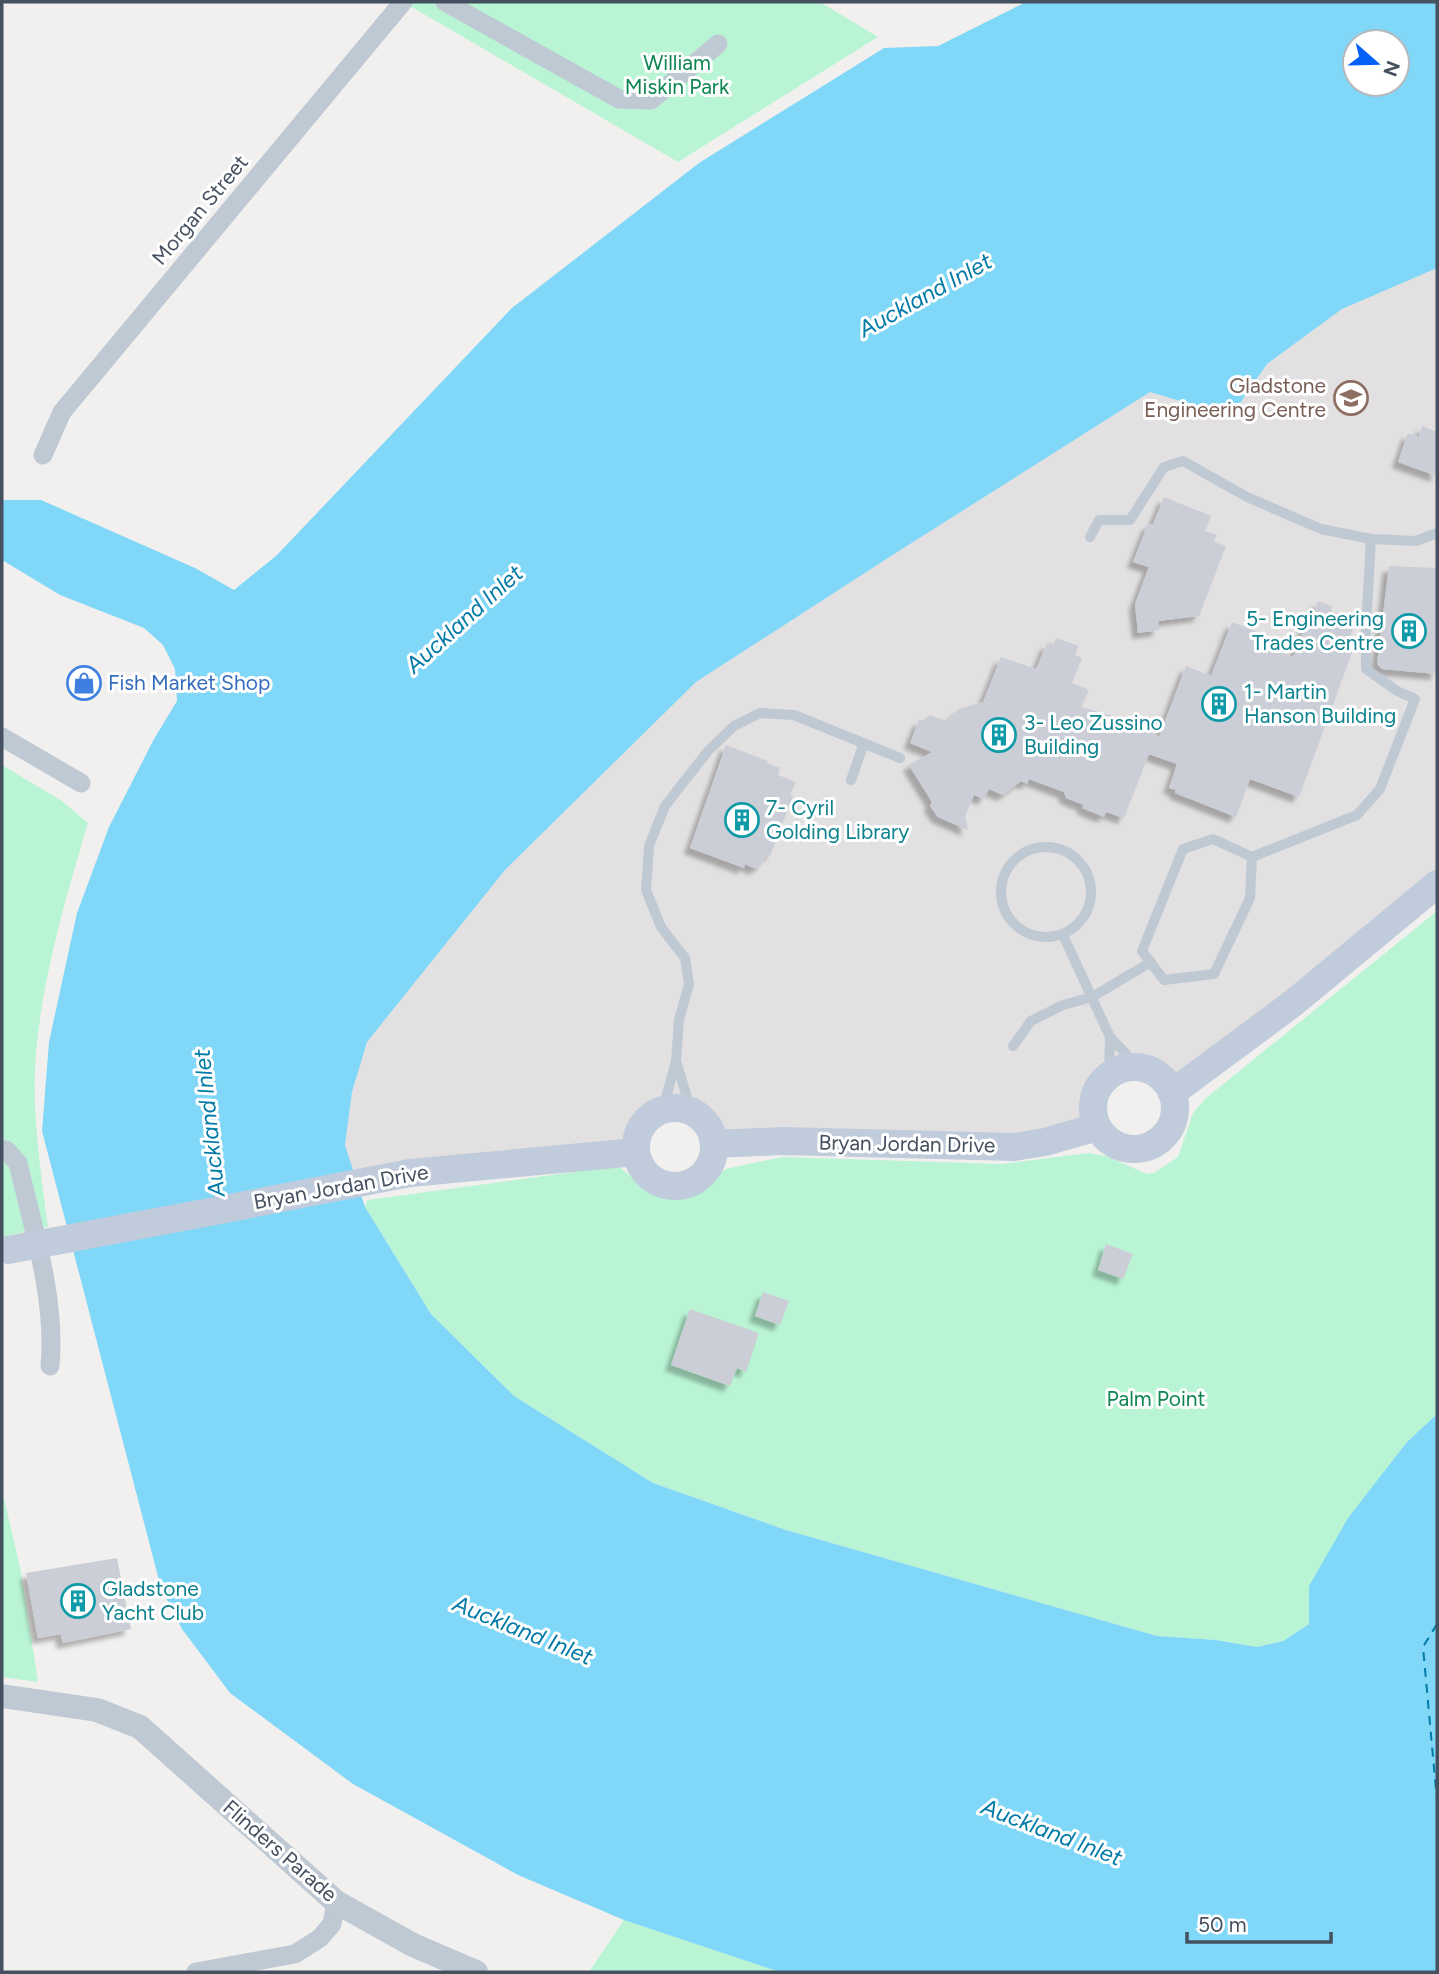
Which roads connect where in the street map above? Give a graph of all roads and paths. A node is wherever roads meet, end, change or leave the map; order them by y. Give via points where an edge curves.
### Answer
1 (404, 2) edge
2 (445, 2) edge
3 (718, 44) dead end
4 (43, 455) dead end
5 (1437, 533) edge
6 (1090, 537) dead end
7 (1371, 538) junction
8 (2, 737) edge
9 (864, 743) junction
10 (900, 758) dead end
11 (850, 780) dead end
12 (81, 783) dead end
13 (1252, 857) junction
14 (1437, 884) edge
15 (1063, 934) junction
16 (1151, 962) junction
17 (1092, 997) junction
18 (1110, 1037) junction
19 (1013, 1046) dead end
20 (676, 1061) junction
21 (1138, 1067) junction
22 (1109, 1074) junction
23 (1172, 1093) junction
24 (677, 1110) junction
25 (1097, 1127) junction
26 (714, 1144) junction
27 (2, 1150) edge
28 (636, 1152) junction
29 (4, 1252) edge
30 (50, 1366) dead end
31 (2, 1696) edge
32 (336, 1902) junction
33 (196, 1972) edge
34 (476, 1972) edge

1 - 4 street, Morgan Street via 62,412
2 - 3 street via 619,99 652,100
5 - 7 lane via 1416,541
6 - 7 lane via 1099,520 1130,520 1164,467 1183,461 1293,518 1321,529
7 - 13 lane via 1366,669 1415,699 1380,789 1357,816
8 - 12 street
9 - 10 lane
9 - 11 lane
9 - 20 lane via 794,715 760,713 734,726 708,751 665,806 649,846 646,890 661,927 685,958 690,984 679,1020
13 - 16 lane via 1250,898 1214,974 1164,980
13 - 16 lane via 1213,839 1183,849 1142,951
14 - 23 main road via 1292,1004
15 - 15 lane via 1086,914 1091,884 1075,857 1046,847 1032,850 1009,867 1003,880 1004,908 1022,931 1042,937
15 - 17 lane
16 - 17 lane
17 - 18 lane
17 - 19 lane via 1031,1021
18 - 21 lane
18 - 22 lane
20 - 24 lane
20 - 24 lane
21 - 22 main road
21 - 23 main road via 1152,1071
22 - 25 main road via 1094,1099
23 - 25 main road via 1174,1117 1154,1144 1141,1149 1115,1146
24 - 26 main road via 702,1119
24 - 28 main road via 651,1115 636,1138
25 - 26 main road, Bryan Jordan Drive via 1014,1147 783,1141
26 - 28 main road via 707,1170 685,1185 659,1183 647,1176
27 - 30 street via 18,1163 39,1254 49,1304
28 - 29 main road, Bryan Jordan Drive, bridge via 410,1173
31 - 32 street, Flinders Parade via 97,1710 140,1727
32 - 33 street via 332,1924 295,1954
32 - 34 street, Flinders Parade via 413,1945

